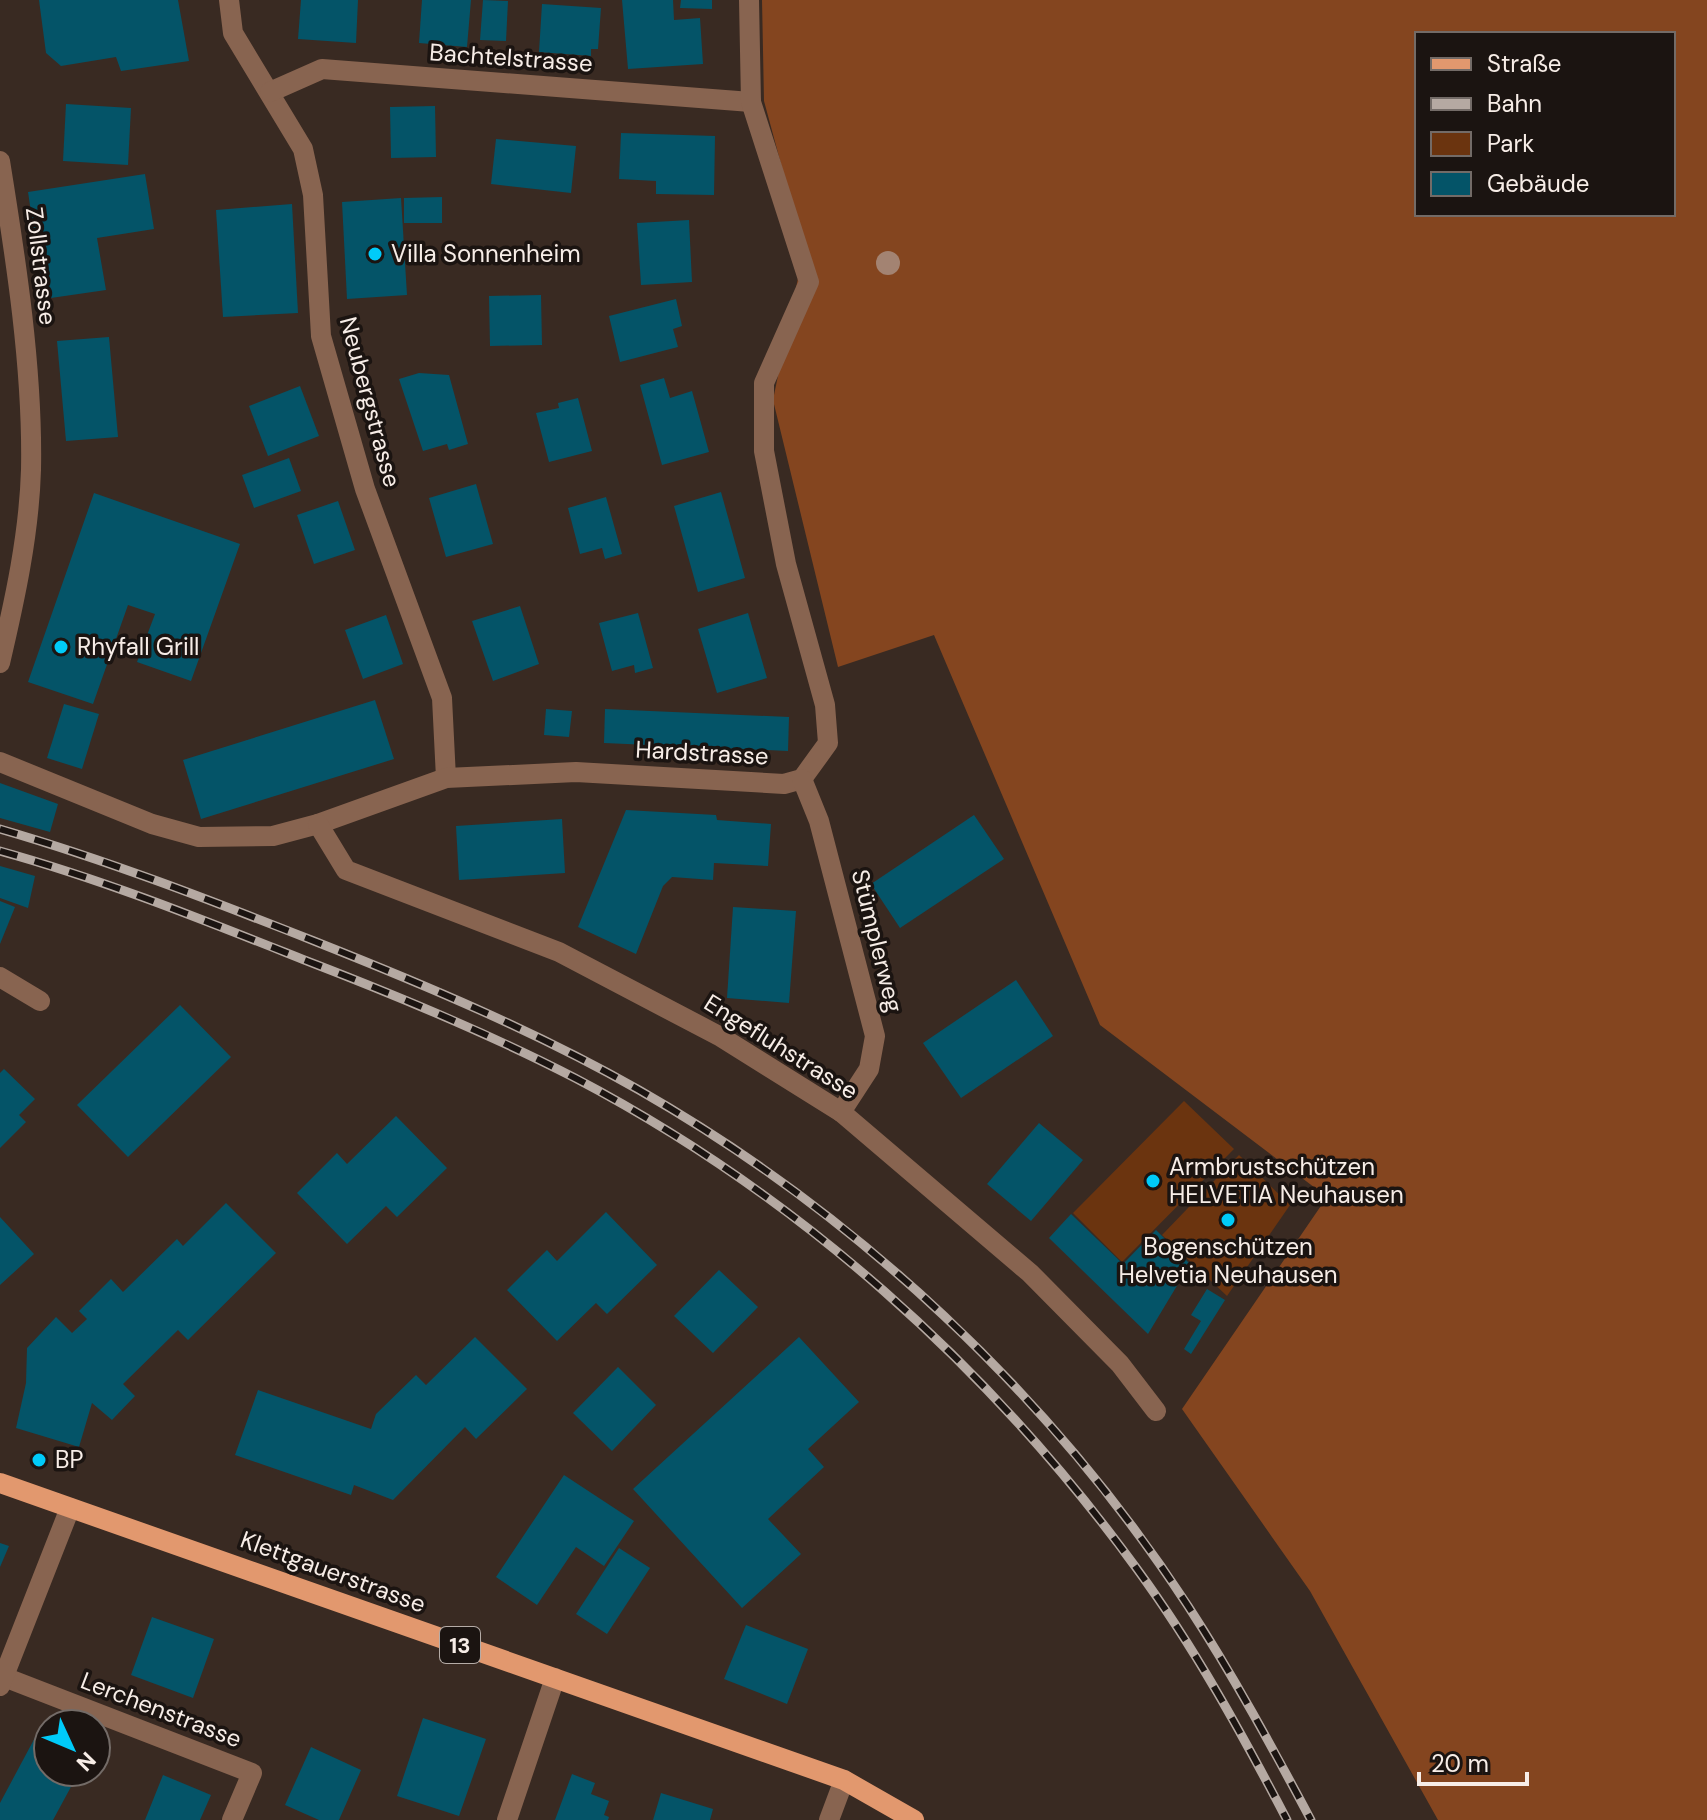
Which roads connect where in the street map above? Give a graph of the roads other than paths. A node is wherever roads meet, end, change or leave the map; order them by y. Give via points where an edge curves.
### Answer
1 (229, 0) edge
2 (749, 0) edge
3 (270, 92) junction
4 (751, 102) junction
5 (0, 161) edge
6 (0, 663) edge
7 (0, 762) edge
8 (446, 778) junction
9 (802, 779) junction
10 (318, 824) junction
11 (0, 977) edge
12 (40, 1001) dead end
13 (841, 1112) junction
14 (1156, 1411) dead end
15 (0, 1483) edge
16 (70, 1508) junction
17 (555, 1678) junction
18 (2, 1682) edge
19 (844, 1780) junction
20 (232, 1820) edge
21 (507, 1820) edge
22 (829, 1820) edge
23 (914, 1820) edge

1 - 3 street, Neubergstrasse via 233,33
2 - 4 street, Hardstrasse
3 - 4 street, Bachtelstrasse via 322,69
3 - 8 street, Neubergstrasse via 303,149 313,195 321,336 365,489 442,698
4 - 9 street, Hardstrasse via 809,282 764,383 764,451 786,564 825,705 828,743
5 - 6 street, Zollstrasse via 22,305 31,470 20,575
7 - 10 street, Hardstrasse via 152,824 199,837 273,836
8 - 9 street, Hardstrasse via 576,772 784,784
8 - 10 street, Hardstrasse
9 - 13 street, Stümplerweg via 819,821 875,1036 869,1069
10 - 13 street, Engefluhstrasse via 346,870 559,952 721,1037
11 - 12 street
13 - 14 street, Engefluhstrasse via 1030,1273 1120,1364
15 - 16 main road, Klettgauerstrasse / 13
16 - 17 main road, Klettgauerstrasse / 13
16 - 18 street
17 - 19 main road, Klettgauerstrasse / 13
17 - 21 street
18 - 20 street, Lerchenstrasse via 252,1773
19 - 22 street
19 - 23 main road, Klettgauerstrasse / 13

